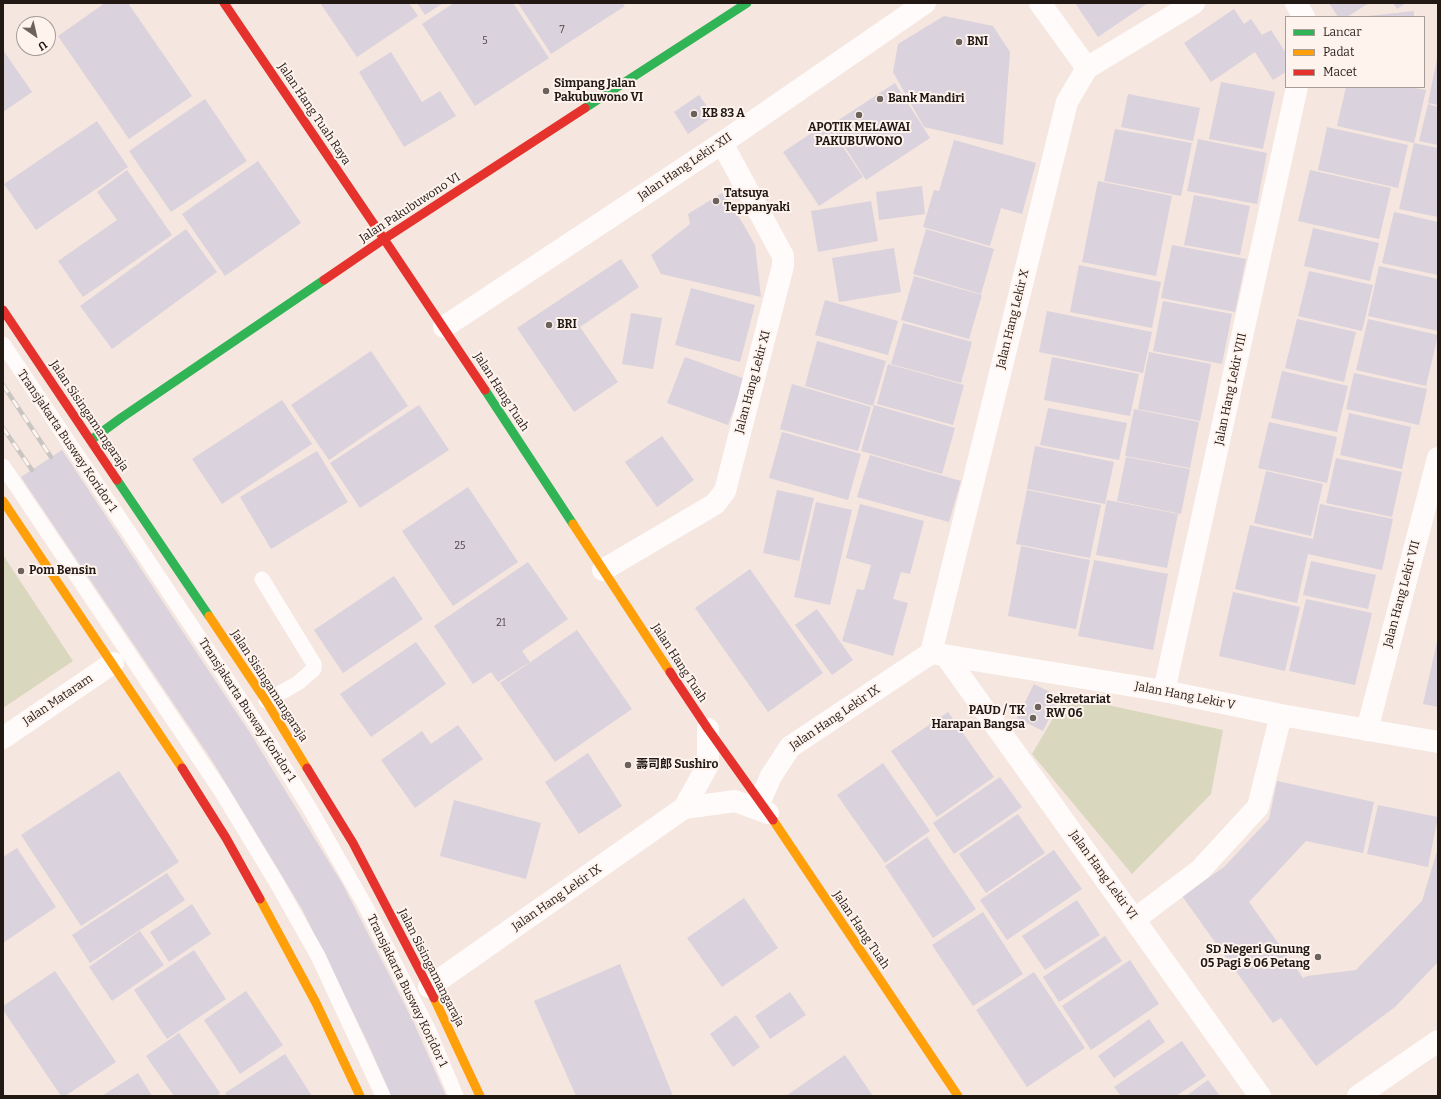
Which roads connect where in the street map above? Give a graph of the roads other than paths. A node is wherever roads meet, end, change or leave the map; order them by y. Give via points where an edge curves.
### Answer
1 (224, 3) edge
2 (747, 3) edge
3 (925, 3) edge
4 (1040, 3) edge
5 (1194, 3) edge
6 (1296, 3) edge
7 (1303, 16) edge
8 (1087, 68) junction
9 (1297, 88) edge
10 (722, 142) junction
11 (384, 240) junction
12 (3, 310) edge
13 (444, 327) junction
14 (3, 344) edge
15 (91, 440) junction
16 (1438, 458) edge
17 (3, 466) edge
18 (3, 501) edge
19 (603, 570) junction
20 (262, 579) dead end
21 (938, 654) junction
22 (113, 663) junction
23 (1164, 691) junction
24 (266, 701) junction
25 (1281, 715) junction
26 (708, 729) junction
27 (1367, 730) junction
28 (3, 738) edge
29 (1438, 742) edge
30 (764, 807) junction
31 (684, 808) junction
32 (1135, 919) junction
33 (429, 987) junction
34 (1438, 1041) edge
35 (360, 1096) edge
36 (383, 1096) edge
37 (456, 1096) edge
38 (480, 1096) edge
39 (958, 1096) edge
40 (1260, 1096) edge
41 (1358, 1096) edge

1 - 11 main road, Jalan Hang Tuah Raya
2 - 11 main road, Jalan Pakubuwono VI
3 - 10 street, Jalan Hang Lekir XII
4 - 8 street
5 - 8 street
6 - 7 street
8 - 21 street, Jalan Hang Lekir X via 1067,102
9 - 23 street, Jalan Hang Lekir VIII
10 - 13 street, Jalan Hang Lekir XII
10 - 19 street, Jalan Hang Lekir XI via 783,256 783,266 725,490 715,504
11 - 13 main road, Jalan Hang Tuah
11 - 15 main road, Jalan Pakubuwono VI
12 - 15 main road, Jalan Sisingamangaraja
13 - 19 main road, Jalan Hang Tuah
14 - 37 lane, Transjakarta Busway Koridor 1 via 232,686 306,803 366,907 428,1029
15 - 24 main road, Jalan Sisingamangaraja
16 - 27 street, Jalan Hang Lekir VII
17 - 36 lane via 217,785 275,880 318,956
18 - 22 main road
19 - 26 main road, Jalan Hang Tuah
20 - 24 lane via 314,664 314,669 298,683
21 - 23 street, Jalan Hang Lekir V
21 - 30 street, Jalan Hang Lekir IX via 790,747 771,776
21 - 32 street, Jalan Hang Lekir VI
22 - 28 street, Jalan Mataram
22 - 35 main road via 187,775 275,923
23 - 25 street, Jalan Hang Lekir V
24 - 33 main road, Jalan Sisingamangaraja via 353,844
25 - 27 street, Jalan Hang Lekir V
25 - 32 street via 1258,807 1200,870
26 - 30 main road, Jalan Hang Tuah
26 - 31 street, Jalan Hang Lekir IX via 708,764
27 - 29 street, Jalan Hang Lekir V
30 - 31 street, Jalan Hang Lekir IX via 735,801
30 - 39 main road, Jalan Hang Tuah
31 - 33 street, Jalan Hang Lekir IX
32 - 40 street, Jalan Hang Lekir VI
33 - 38 main road, Jalan Sisingamangaraja
34 - 41 street

